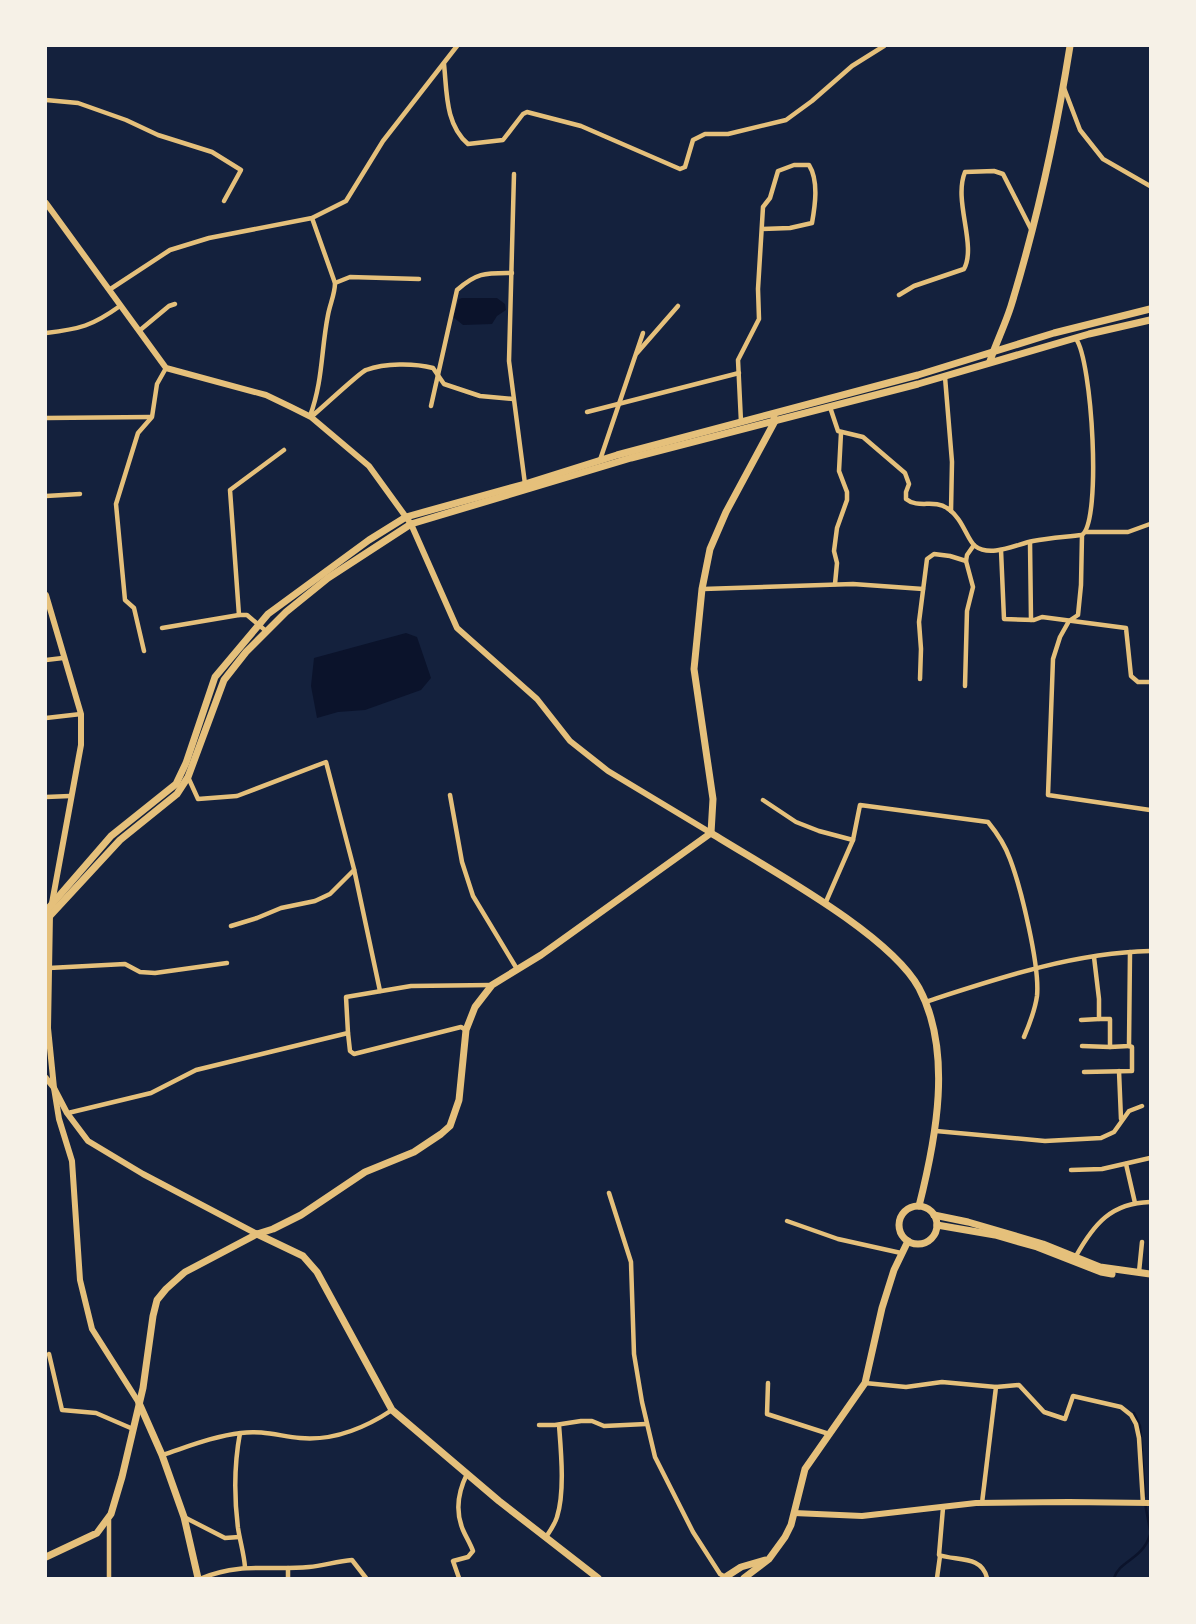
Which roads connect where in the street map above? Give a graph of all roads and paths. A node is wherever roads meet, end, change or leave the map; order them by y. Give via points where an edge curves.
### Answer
1 (457, 46) edge
2 (884, 46) edge
3 (1070, 46) edge
4 (444, 64) junction
5 (1063, 88) junction
6 (46, 100) edge
7 (514, 174) dead end
8 (1150, 186) edge
9 (224, 201) dead end
10 (46, 203) edge
11 (312, 218) junction
12 (762, 229) junction
13 (1032, 231) junction
14 (512, 273) junction
15 (419, 279) dead end
16 (335, 283) junction
17 (108, 290) junction
18 (899, 295) dead end
19 (175, 304) dead end
20 (120, 306) junction
21 (678, 306) dead end
22 (1150, 309) edge
23 (1150, 320) edge
24 (139, 331) junction
25 (46, 333) edge
26 (643, 333) dead end
27 (1076, 338) junction
28 (993, 353) junction
29 (635, 355) junction
30 (990, 361) junction
31 (166, 368) junction
32 (739, 373) junction
33 (438, 375) junction
34 (945, 376) junction
35 (513, 399) junction
36 (619, 405) junction
37 (431, 406) dead end
38 (830, 406) junction
39 (587, 412) dead end
40 (152, 416) junction
41 (311, 417) junction
42 (774, 417) junction
43 (46, 418) edge
44 (741, 422) junction
45 (841, 432) junction
46 (284, 450) dead end
47 (600, 460) junction
48 (525, 484) junction
49 (80, 494) dead end
50 (46, 496) edge
51 (951, 511) junction
52 (408, 520) junction
53 (1150, 524) edge
54 (1084, 534) junction
55 (1030, 542) junction
56 (974, 545) junction
57 (1001, 550) junction
58 (966, 561) junction
59 (835, 584) junction
60 (702, 589) junction
61 (923, 589) junction
62 (46, 595) edge
63 (239, 615) junction
64 (1031, 620) junction
65 (1069, 621) junction
66 (162, 628) dead end
67 (262, 628) junction
68 (144, 652) dead end
69 (63, 659) junction
70 (46, 660) edge
71 (920, 679) dead end
72 (1150, 682) edge
73 (965, 685) dead end
74 (81, 714) junction
75 (46, 718) edge
76 (188, 777) junction
77 (450, 795) dead end
78 (70, 796) junction
79 (46, 797) edge
80 (763, 800) dead end
81 (1150, 810) edge
82 (711, 833) junction
83 (853, 839) junction
84 (354, 869) junction
85 (52, 904) junction
86 (825, 904) junction
87 (47, 915) edge
88 (231, 926) dead end
89 (1150, 951) edge
90 (1130, 952) junction
91 (1094, 957) junction
92 (227, 963) dead end
93 (1035, 967) junction
94 (49, 968) junction
95 (517, 970) junction
96 (492, 985) junction
97 (380, 991) junction
98 (925, 1002) junction
99 (1099, 1019) junction
100 (1081, 1020) dead end
101 (466, 1030) junction
102 (348, 1033) junction
103 (1024, 1037) dead end
104 (1082, 1046) dead end
105 (1129, 1046) junction
106 (1110, 1047) junction
107 (1119, 1071) junction
108 (1084, 1072) dead end
109 (46, 1078) edge
110 (54, 1088) junction
111 (1142, 1106) dead end
112 (67, 1113) junction
113 (1121, 1120) junction
114 (936, 1131) junction
115 (1150, 1158) edge
116 (1126, 1164) junction
117 (1072, 1170) dead end
118 (609, 1193) dead end
119 (1150, 1202) edge
120 (1135, 1203) junction
121 (919, 1206) junction
122 (934, 1215) junction
123 (787, 1221) dead end
124 (937, 1225) junction
125 (257, 1234) junction
126 (908, 1241) junction
127 (1142, 1242) dead end
128 (902, 1254) junction
129 (1076, 1256) junction
130 (1139, 1273) junction
131 (1150, 1277) edge
132 (49, 1354) dead end
133 (768, 1383) dead end
134 (865, 1383) junction
135 (996, 1387) junction
136 (139, 1403) junction
137 (392, 1410) junction
138 (646, 1424) junction
139 (539, 1425) dead end
140 (559, 1425) junction
141 (133, 1429) junction
142 (240, 1433) junction
143 (830, 1434) junction
144 (162, 1455) junction
145 (467, 1474) junction
146 (982, 1503) junction
147 (1147, 1503) edge
148 (943, 1508) junction
149 (794, 1513) junction
150 (109, 1517) junction
151 (184, 1517) junction
152 (239, 1537) junction
153 (546, 1538) junction
154 (940, 1556) junction
155 (46, 1557) edge
156 (769, 1559) junction
157 (245, 1567) junction
158 (288, 1568) junction
159 (109, 1578) edge
160 (200, 1578) edge
161 (288, 1578) edge
162 (366, 1578) edge
163 (459, 1578) edge
164 (598, 1578) edge
165 (726, 1578) edge
166 (744, 1578) edge
167 (937, 1578) edge
168 (987, 1578) edge

1 - 4 street
2 - 4 street via 786,120 693,140 685,167 680,169 581,126 527,112 503,140 468,144 450,117
3 - 5 main road
4 - 11 street via 383,141 345,201
5 - 8 street via 1080,130 1103,159
5 - 13 main road
6 - 9 street via 78,103 212,152 241,170
7 - 14 street
10 - 17 street
11 - 16 street
11 - 17 street via 170,250
12 - 12 street via 764,207 778,171 809,165 814,173 811,223
12 - 32 street via 759,319 738,360
13 - 18 street via 1003,174 965,172 963,221 968,262 964,269
13 - 28 main road
14 - 33 street via 485,273 470,278 457,290
14 - 35 street via 509,361
15 - 16 street via 350,276
16 - 41 street
17 - 20 street
19 - 24 street
20 - 24 street
20 - 25 street via 80,329
21 - 29 street
22 - 28 main road
23 - 27 main road
24 - 31 street
26 - 29 street
27 - 30 main road
27 - 54 street via 1086,364 1093,440 1091,510
28 - 30 main road
28 - 42 main road
29 - 36 street
30 - 34 main road
31 - 40 street via 157,384
31 - 41 street via 265,395
32 - 36 street
32 - 44 street
33 - 35 street via 444,384 480,396
33 - 37 street
33 - 41 street via 421,365 364,370
34 - 38 main road
34 - 51 street
35 - 48 street
36 - 39 street
36 - 47 street
38 - 42 main road
38 - 45 street
40 - 43 street
40 - 68 street via 138,433 116,504 125,600 134,608
41 - 52 street via 369,466
42 - 44 main road
42 - 52 main road
42 - 60 main road via 710,549
44 - 47 main road
45 - 51 street via 863,437 905,473 909,502 940,505
45 - 59 street via 839,471 847,500 837,528
46 - 63 street via 230,490
47 - 48 main road
48 - 52 main road
49 - 50 street
51 - 56 street
52 - 67 main road
52 - 67 main road via 369,540 268,614
52 - 82 street via 457,628 537,699 576,746 608,771
53 - 54 street via 1128,532
54 - 55 street
54 - 65 street via 1079,606 1076,618
55 - 57 street
55 - 64 street
56 - 57 street
56 - 58 street
57 - 64 street via 1003,618
58 - 61 street via 929,556
58 - 73 street via 973,587 967,611
59 - 60 street
59 - 61 street
60 - 82 main road via 694,668 713,799
61 - 71 street
62 - 69 street
63 - 66 street
63 - 67 street via 247,615
64 - 65 street
65 - 72 street via 1126,628 1131,676 1138,682
65 - 81 street via 1053,659 1048,794
67 - 76 main road via 224,680
67 - 85 main road via 215,677 176,784 111,836
69 - 70 street
69 - 74 street
74 - 75 street
74 - 78 street via 81,745
76 - 84 street via 198,799 237,796 326,762
76 - 87 main road via 177,794 120,840
77 - 95 street via 473,896
78 - 79 street
78 - 85 street
80 - 83 street via 796,822
82 - 86 main road
82 - 95 main road
83 - 86 street
83 - 93 street via 862,805 988,822 1010,858
84 - 88 street via 330,894 315,901
84 - 97 street
85 - 87 main road
86 - 98 main road via 890,953 908,972
87 - 94 street
89 - 90 street
90 - 91 street
90 - 105 street
91 - 93 street
91 - 99 street
92 - 94 street via 155,973 125,964
93 - 98 street
93 - 103 street via 1037,993
94 - 110 street
95 - 96 main road
96 - 97 street
96 - 101 main road via 475,1007
97 - 102 street via 346,996
98 - 114 main road via 938,1076
99 - 100 street
99 - 106 street via 1110,1019
101 - 102 street via 461,1027 354,1054
101 - 125 main road via 459,1100 450,1126 414,1152 355,1178 301,1216
102 - 112 street via 196,1070 151,1093
104 - 106 street
105 - 106 street
105 - 107 street via 1132,1071
107 - 108 street
107 - 113 street
109 - 110 street
110 - 112 street
110 - 136 street via 72,1161 80,1280 92,1329
111 - 113 street
112 - 125 street via 88,1141
113 - 114 street via 1107,1136 1079,1139 1045,1141
114 - 121 main road
115 - 116 street
116 - 117 street
116 - 120 street
118 - 138 street via 631,1262 634,1354
119 - 120 street
120 - 129 street via 1097,1222
121 - 122 main road
121 - 126 main road via 909,1209 900,1220 901,1234
122 - 124 main road
122 - 129 main road
123 - 128 street
124 - 126 main road via 927,1242
124 - 131 main road via 1027,1244 1101,1272
125 - 136 main road via 185,1272 157,1300
125 - 137 main road via 303,1256 317,1272
126 - 128 main road
127 - 130 street
128 - 134 main road via 882,1308
129 - 130 main road via 1100,1267
130 - 131 main road
132 - 141 street via 62,1410 96,1413
133 - 143 street via 767,1414
134 - 135 street
134 - 143 main road
135 - 146 street
135 - 147 street via 1019,1385 1044,1412 1065,1419 1073,1396 1121,1407 1136,1424
136 - 141 main road
136 - 144 main road
137 - 142 street via 328,1438
137 - 145 main road
138 - 140 street via 604,1426 581,1421
138 - 165 street via 669,1486 693,1532
139 - 140 street
140 - 153 street via 558,1510
141 - 150 main road
142 - 144 street
142 - 152 street via 234,1486
143 - 149 main road via 806,1469
144 - 151 main road
145 - 153 main road
145 - 163 street via 458,1513 472,1551 453,1561
146 - 147 street
146 - 148 street
148 - 149 street via 862,1517
148 - 154 street
149 - 156 main road via 785,1537
150 - 155 main road via 97,1533
150 - 159 street
151 - 152 street via 225,1538
151 - 160 main road
152 - 157 street
153 - 164 main road
154 - 167 street
154 - 168 street via 975,1562
156 - 165 main road via 741,1567
156 - 166 main road
157 - 158 street
157 - 160 street
158 - 161 street
158 - 162 street via 352,1560

